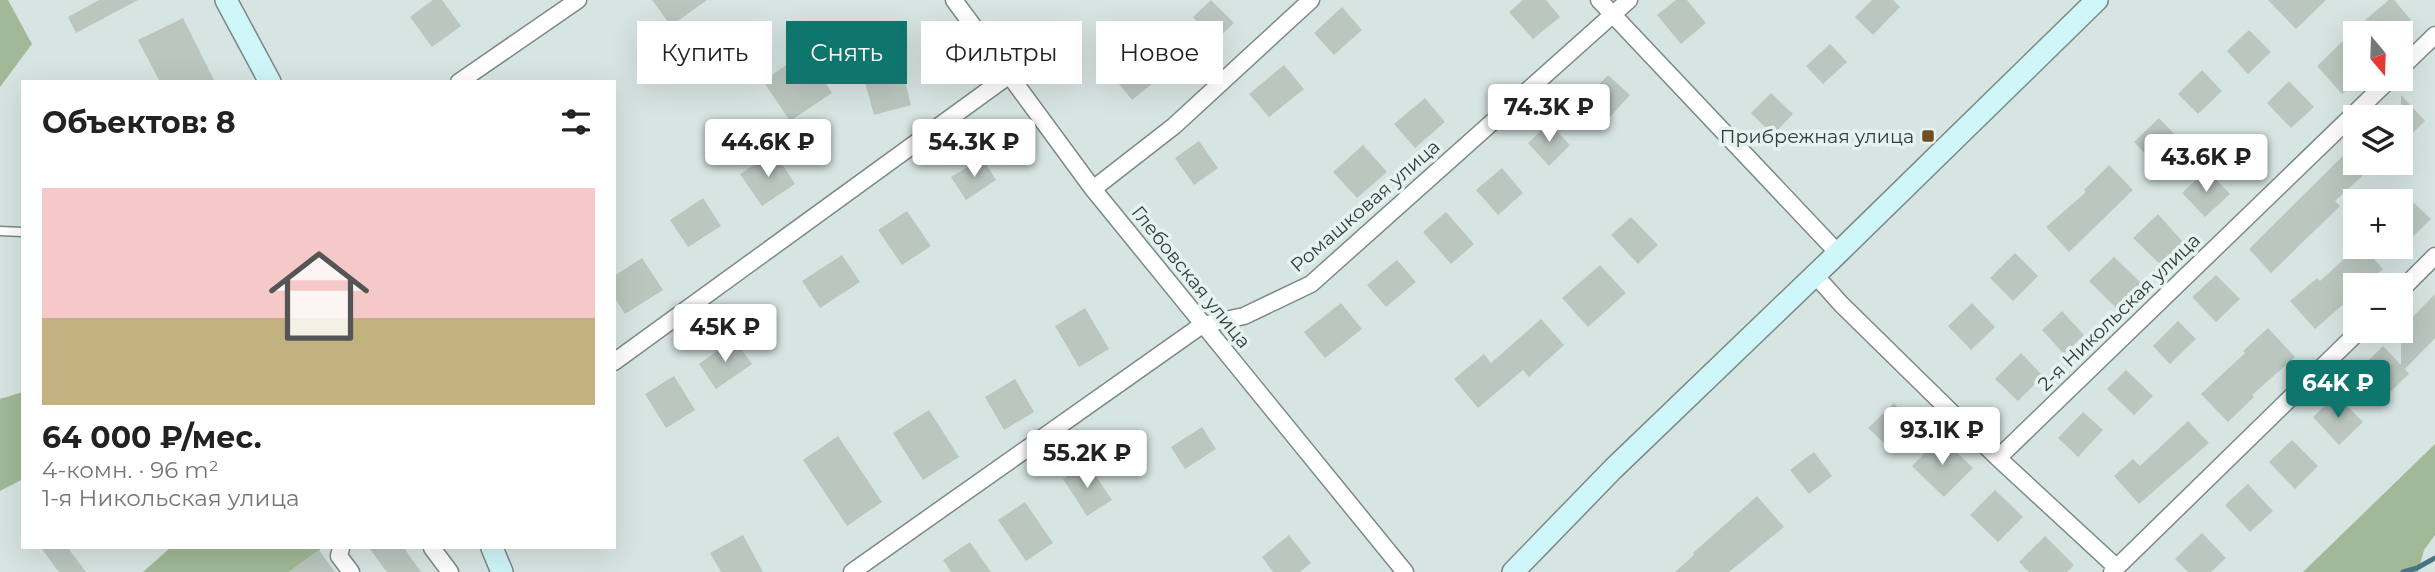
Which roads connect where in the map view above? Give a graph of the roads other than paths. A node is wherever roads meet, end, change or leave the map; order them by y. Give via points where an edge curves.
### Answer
1 (226, 0) edge
2 (578, 0) edge
3 (954, 0) edge
4 (1311, 0) edge
5 (1598, 0) edge
6 (1629, 0) edge
7 (2097, 0) edge
8 (1613, 15) junction
9 (969, 21) edge
10 (2435, 35) edge
11 (2413, 56) edge
12 (269, 80) edge
13 (461, 80) edge
14 (997, 84) edge
15 (1014, 84) edge
16 (2378, 91) edge
17 (1093, 189) junction
18 (0, 232) edge
19 (21, 232) edge
20 (1838, 253) junction
21 (2435, 257) edge
22 (1815, 275) junction
23 (2413, 278) edge
24 (1202, 325) junction
25 (2347, 343) edge
26 (616, 361) edge
27 (1998, 458) junction
28 (341, 549) edge
29 (433, 549) edge
30 (492, 549) edge
31 (2114, 570) edge
32 (351, 572) edge
33 (450, 572) edge
34 (502, 572) edge
35 (852, 572) edge
36 (1405, 572) edge
37 (1513, 572) edge

1 - 12 street
2 - 13 street
3 - 9 street, Глебовская улица
4 - 17 street via 1174,126
5 - 8 street
6 - 8 street, Ромашковая улица
7 - 20 street
8 - 20 street
8 - 24 street, Ромашковая улица via 1311,284 1244,316
10 - 11 street
14 - 26 street
15 - 17 street, Глебовская улица
16 - 27 street, 2-я Никольская улица
17 - 24 street, Глебовская улица
18 - 19 lane
20 - 22 street
21 - 23 street
22 - 27 street
22 - 37 street
24 - 35 street
24 - 36 street, Глебовская улица
25 - 31 street
27 - 31 street
28 - 32 street via 339,556
29 - 33 street
30 - 34 street

